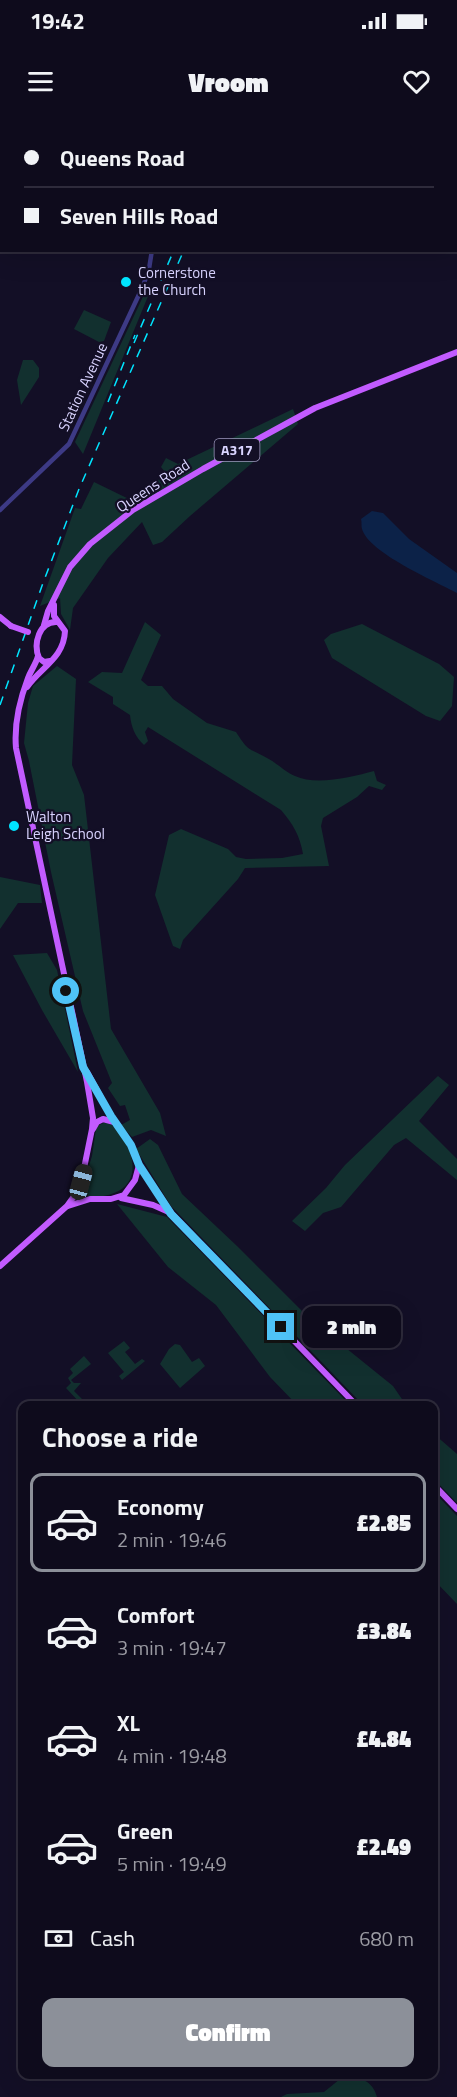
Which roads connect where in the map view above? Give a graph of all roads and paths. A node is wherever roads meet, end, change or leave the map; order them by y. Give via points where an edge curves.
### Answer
1 (152, 252) edge
2 (457, 352) edge
3 (0, 510) edge
4 (54, 599) junction
5 (0, 617) edge
6 (57, 622) junction
7 (43, 628) junction
8 (29, 632) junction
9 (36, 645) junction
10 (38, 656) junction
11 (50, 661) junction
12 (25, 690) junction
13 (83, 1067) junction
14 (96, 1089) junction
15 (88, 1090) junction
16 (116, 1124) junction
17 (92, 1129) junction
18 (139, 1165) junction
19 (80, 1188) junction
20 (118, 1198) junction
21 (90, 1199) junction
22 (67, 1206) junction
23 (171, 1214) junction
24 (0, 1266) edge
25 (352, 1401) edge
26 (438, 1489) edge
27 (457, 1509) edge

1 - 3 street, Station Avenue via 143,286 69,444
2 - 4 main road, Queens Road / A317 via 315,408 203,468 143,505 85,548 64,576
4 - 6 main road
4 - 7 main road, Queens Road / A317
5 - 8 main road, bridge
6 - 7 main road
6 - 11 main road via 65,631 64,644
7 - 8 main road
7 - 9 main road
8 - 9 main road
9 - 10 main road
10 - 11 main road via 44,662
10 - 12 main road
11 - 12 main road
12 - 13 main road via 15,731 17,755
13 - 14 main road
13 - 15 main road
14 - 15 main road
14 - 16 main road
15 - 17 main road
16 - 17 main road via 103,1119
16 - 18 main road
17 - 19 main road
18 - 20 main road via 131,1188
18 - 23 main road
19 - 21 main road
19 - 22 main road
20 - 21 main road
20 - 23 main road via 153,1205
21 - 22 main road
22 - 24 main road
23 - 25 main road
26 - 27 main road

